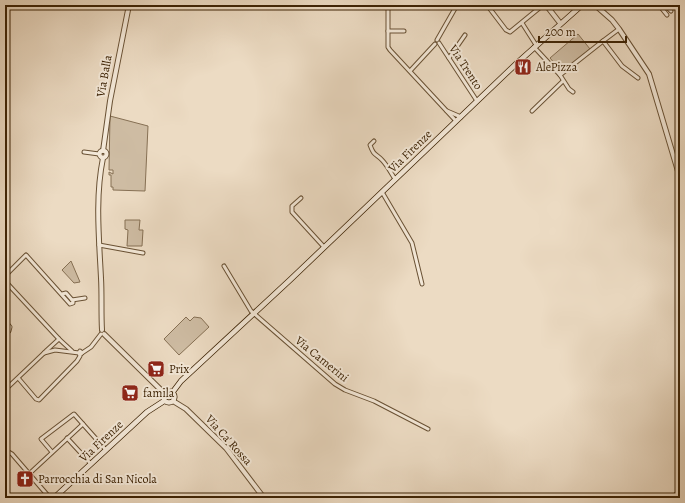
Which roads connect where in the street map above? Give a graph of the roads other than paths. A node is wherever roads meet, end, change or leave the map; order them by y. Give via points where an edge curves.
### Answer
1 (129, 5) edge
2 (388, 5) edge
3 (457, 5) edge
4 (487, 5) edge
5 (543, 5) edge
6 (546, 5) edge
7 (582, 5) edge
8 (595, 5) edge
9 (658, 5) edge
10 (665, 5) edge
11 (671, 11) dead end
12 (666, 15) dead end
13 (522, 23) junction
14 (560, 23) junction
15 (619, 29) junction
16 (388, 31) junction
17 (404, 31) dead end
18 (465, 35) dead end
19 (604, 41) junction
20 (437, 42) junction
21 (535, 46) junction
22 (449, 58) junction
23 (410, 71) junction
24 (560, 75) junction
25 (638, 78) dead end
26 (563, 81) junction
27 (573, 92) dead end
28 (477, 101) junction
29 (447, 111) junction
30 (532, 111) dead end
31 (461, 117) junction
32 (456, 121) junction
33 (374, 141) dead end
34 (84, 152) dead end
35 (101, 152) junction
36 (680, 178) edge
37 (395, 179) junction
38 (382, 192) junction
39 (301, 198) dead end
40 (99, 245) junction
41 (324, 247) junction
42 (143, 253) dead end
43 (224, 266) dead end
44 (5, 276) edge
45 (680, 280) edge
46 (5, 281) edge
47 (422, 284) dead end
48 (85, 298) dead end
49 (680, 303) edge
50 (254, 313) junction
51 (5, 322) edge
52 (8, 331) dead end
53 (102, 333) junction
54 (59, 339) junction
55 (55, 342) junction
56 (64, 344) junction
57 (53, 350) junction
58 (64, 350) junction
59 (72, 351) junction
60 (80, 353) junction
61 (44, 354) junction
62 (19, 378) junction
63 (5, 390) edge
64 (164, 393) junction
65 (172, 393) junction
66 (38, 400) junction
67 (164, 401) junction
68 (174, 401) junction
69 (35, 404) dead end
70 (82, 424) junction
71 (428, 429) dead end
72 (67, 438) junction
73 (5, 449) edge
74 (106, 450) junction
75 (52, 452) junction
76 (91, 464) junction
77 (29, 474) junction
78 (680, 494) edge
79 (50, 498) edge
80 (54, 498) edge
81 (264, 498) edge
82 (672, 498) edge

1 - 35 street, Via Balla
2 - 16 street
3 - 20 street, Via Trento
4 - 13 street via 508,32 512,32
5 - 13 street
6 - 14 street
7 - 14 main road, Via Firenze
8 - 15 street
9 - 12 street
10 - 11 street
13 - 21 street
14 - 21 main road, Via Firenze
15 - 19 street
15 - 36 street via 650,77
16 - 17 street
16 - 23 street via 388,47
18 - 22 street
19 - 24 street
19 - 25 street via 622,66
20 - 22 street, Via Trento
20 - 23 street, Via Trento
21 - 24 street
21 - 28 main road, Via Firenze
22 - 28 street, Via Trento
23 - 29 street
24 - 26 street
26 - 27 street
26 - 30 street
28 - 31 main road, Via Firenze
29 - 31 street
29 - 32 street
31 - 32 main road, Via Firenze
32 - 37 main road, Via Firenze
33 - 37 street via 370,145 372,152 382,159
34 - 35 street
35 - 40 street, Via Balla via 107,154 103,158 99,194
37 - 38 main road, Via Firenze
38 - 41 main road, Via Firenze
38 - 47 street via 412,243
39 - 41 street via 292,206 292,212
40 - 42 street
40 - 53 street
41 - 50 main road, Via Firenze
43 - 50 street
44 - 48 street via 26,255 70,304 73,303 72,300
45 - 49 street
46 - 54 street
50 - 65 main road, Via Firenze via 181,381
50 - 71 street, Via Camerini via 340,387 374,401
51 - 52 street via 10,327
53 - 60 street via 91,347
53 - 64 street
54 - 55 street
54 - 56 street
55 - 57 street
55 - 61 street
56 - 58 street
56 - 59 street
57 - 58 street
57 - 61 street
58 - 59 street
59 - 60 street
60 - 66 street via 77,361
61 - 62 street
62 - 63 street
62 - 66 street
64 - 65 main road
64 - 67 main road
65 - 68 main road
66 - 69 street
67 - 68 main road
67 - 74 main road, Via Firenze via 147,412
68 - 81 street, Via Ca' Rossa via 186,409 226,448
70 - 72 street
70 - 74 street
70 - 75 street via 74,414 41,439
72 - 75 street
72 - 76 street
73 - 77 street
74 - 76 main road, Via Firenze
75 - 77 street
76 - 80 main road, Via Firenze
77 - 79 street
78 - 82 highway

